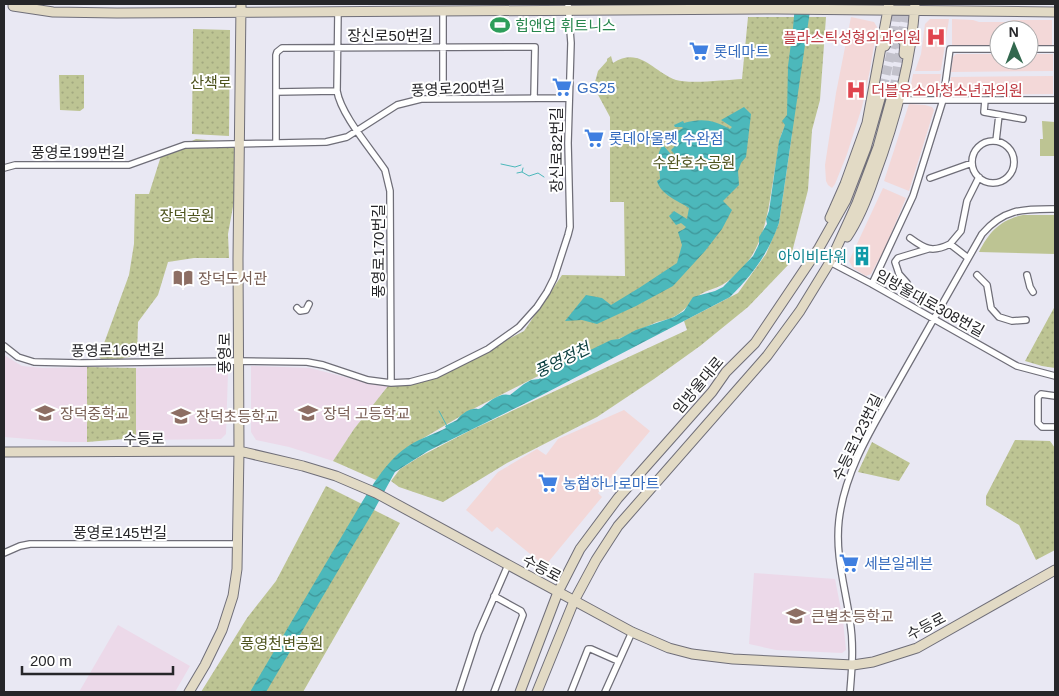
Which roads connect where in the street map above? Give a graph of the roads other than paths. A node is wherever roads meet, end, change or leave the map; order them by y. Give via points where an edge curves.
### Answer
1 (33, 4) edge
2 (9, 6) edge
3 (568, 7) edge
4 (888, 7) edge
5 (914, 7) edge
6 (241, 8) edge
7 (443, 11) junction
8 (338, 12) junction
9 (1055, 12) edge
10 (337, 48) junction
11 (443, 48) junction
12 (989, 49) edge
13 (1039, 49) edge
14 (1055, 49) edge
15 (877, 70) junction
16 (903, 84) junction
17 (883, 88) tunnel mouth
18 (894, 89) tunnel mouth
19 (337, 91) junction
20 (276, 92) junction
21 (534, 97) junction
22 (443, 98) junction
23 (568, 98) junction
24 (900, 100) junction
25 (943, 100) junction
26 (985, 100) junction
27 (1055, 100) edge
28 (999, 115) junction
29 (1022, 119) dead end
30 (357, 129) junction
31 (996, 141) junction
32 (276, 142) junction
33 (239, 143) junction
34 (972, 163) junction
35 (4, 168) edge
36 (979, 177) junction
37 (930, 178) dead end
38 (1055, 209) edge
39 (910, 238) dead end
40 (950, 244) junction
41 (819, 248) junction
42 (928, 249) junction
43 (837, 251) junction
44 (968, 258) junction
45 (830, 262) junction
46 (977, 275) dead end
47 (1027, 275) dead end
48 (907, 283) dead end
49 (872, 284) junction
50 (1033, 292) dead end
51 (309, 304) dead end
52 (297, 308) dead end
53 (934, 319) junction
54 (1026, 320) dead end
55 (4, 346) edge
56 (238, 361) junction
57 (1055, 376) edge
58 (390, 383) junction
59 (1055, 396) edge
60 (1055, 427) edge
61 (239, 451) junction
62 (4, 452) edge
63 (238, 544) junction
64 (4, 553) edge
65 (508, 565) junction
66 (1055, 570) edge
67 (558, 592) junction
68 (494, 596) junction
69 (574, 600) junction
70 (632, 632) junction
71 (618, 661) junction
72 (853, 666) junction
73 (189, 692) edge
74 (459, 692) edge
75 (494, 692) edge
76 (520, 692) edge
77 (537, 692) edge
78 (571, 692) edge
79 (605, 692) edge
80 (850, 692) edge

1 - 2 main road
2 - 6 main road via 53,12
3 - 4 main road
3 - 7 main road
3 - 23 street, 장신로82번길 via 571,43
4 - 5 main road
4 - 15 main road
5 - 9 main road
5 - 16 main road
6 - 8 main road
6 - 33 main road, 풍영로
7 - 8 main road
7 - 11 street
8 - 10 street, 장신로50번길
10 - 11 street, 장신로50번길
10 - 19 street, 장신로50번길
10 - 20 street, 장신로50번길 via 282,48 277,52
11 - 21 street, 장신로50번길 via 535,47
11 - 22 street
12 - 25 street via 950,49
13 - 14 street
15 - 16 main road via 888,38 899,36 905,43
15 - 41 main road via 867,123
16 - 24 main road
17 - 41 main road, 임방울대로 via 866,148 846,200
18 - 43 main road via 878,148
19 - 20 street
19 - 30 street, 장신로50번길 via 340,103
20 - 32 street
21 - 22 street, 풍영로200번길
21 - 23 street, 풍영로200번길
22 - 30 street, 풍영로200번길 via 398,105
23 - 58 street, 장신로82번길 via 570,227 547,292 519,327 488,349 436,375
24 - 25 street
24 - 43 main road via 869,195 855,225
25 - 26 street
25 - 49 street via 913,196
26 - 27 street
26 - 28 street via 984,112
28 - 29 street
28 - 31 street
30 - 32 street, 풍영로200번길 via 341,139 326,142
30 - 58 street, 풍영로170번길 via 385,170 389,182
31 - 34 street via 980,145
31 - 36 street via 1007,146 1011,153 1011,172 998,182
32 - 33 street, 풍영로200번길
33 - 35 street, 풍영로199번길 via 185,145 129,165 15,165
33 - 56 main road, 풍영로
34 - 36 street
34 - 37 street
36 - 40 street via 968,201 961,231
38 - 44 street, 수등로123번길 via 1019,210 1000,217 982,234
39 - 42 street
40 - 42 street
40 - 44 street
41 - 67 main road, 임방울대로 via 756,343 726,372 614,504 580,549
42 - 48 street via 898,258 895,262
43 - 45 main road
44 - 53 street, 수등로123번길
45 - 49 street, 임방울대로308번길
45 - 69 main road via 767,356 618,526
46 - 54 street via 987,285 991,308 999,318
47 - 50 street
49 - 53 street, 임방울대로308번길
51 - 52 street via 303,311
53 - 57 street, 임방울대로308번길 via 1017,366
53 - 72 street, 수등로123번길 via 860,452 844,493 838,551 850,623
55 - 56 street, 풍영로169번길 via 18,357 34,362
56 - 58 street via 307,362
56 - 61 main road, 풍영로
59 - 60 street via 1041,394 1038,397 1038,423 1042,427
61 - 62 main road, 수등로
61 - 63 main road, 풍영로
61 - 65 main road, 수등로 via 349,481
63 - 64 street, 풍영로145번길 via 30,544
63 - 73 main road, 풍영로 via 236,585 229,611
65 - 67 main road, 수등로
65 - 68 street
66 - 72 main road, 수등로 via 917,648
67 - 69 main road, 수등로
67 - 76 main road, 임방울대로
68 - 74 street
68 - 75 street via 521,610 523,615
69 - 70 main road, 수등로
69 - 77 main road
70 - 71 street
70 - 72 main road, 수등로 via 692,654
71 - 78 street via 588,649
71 - 79 street
72 - 80 street, 수등로123번길

